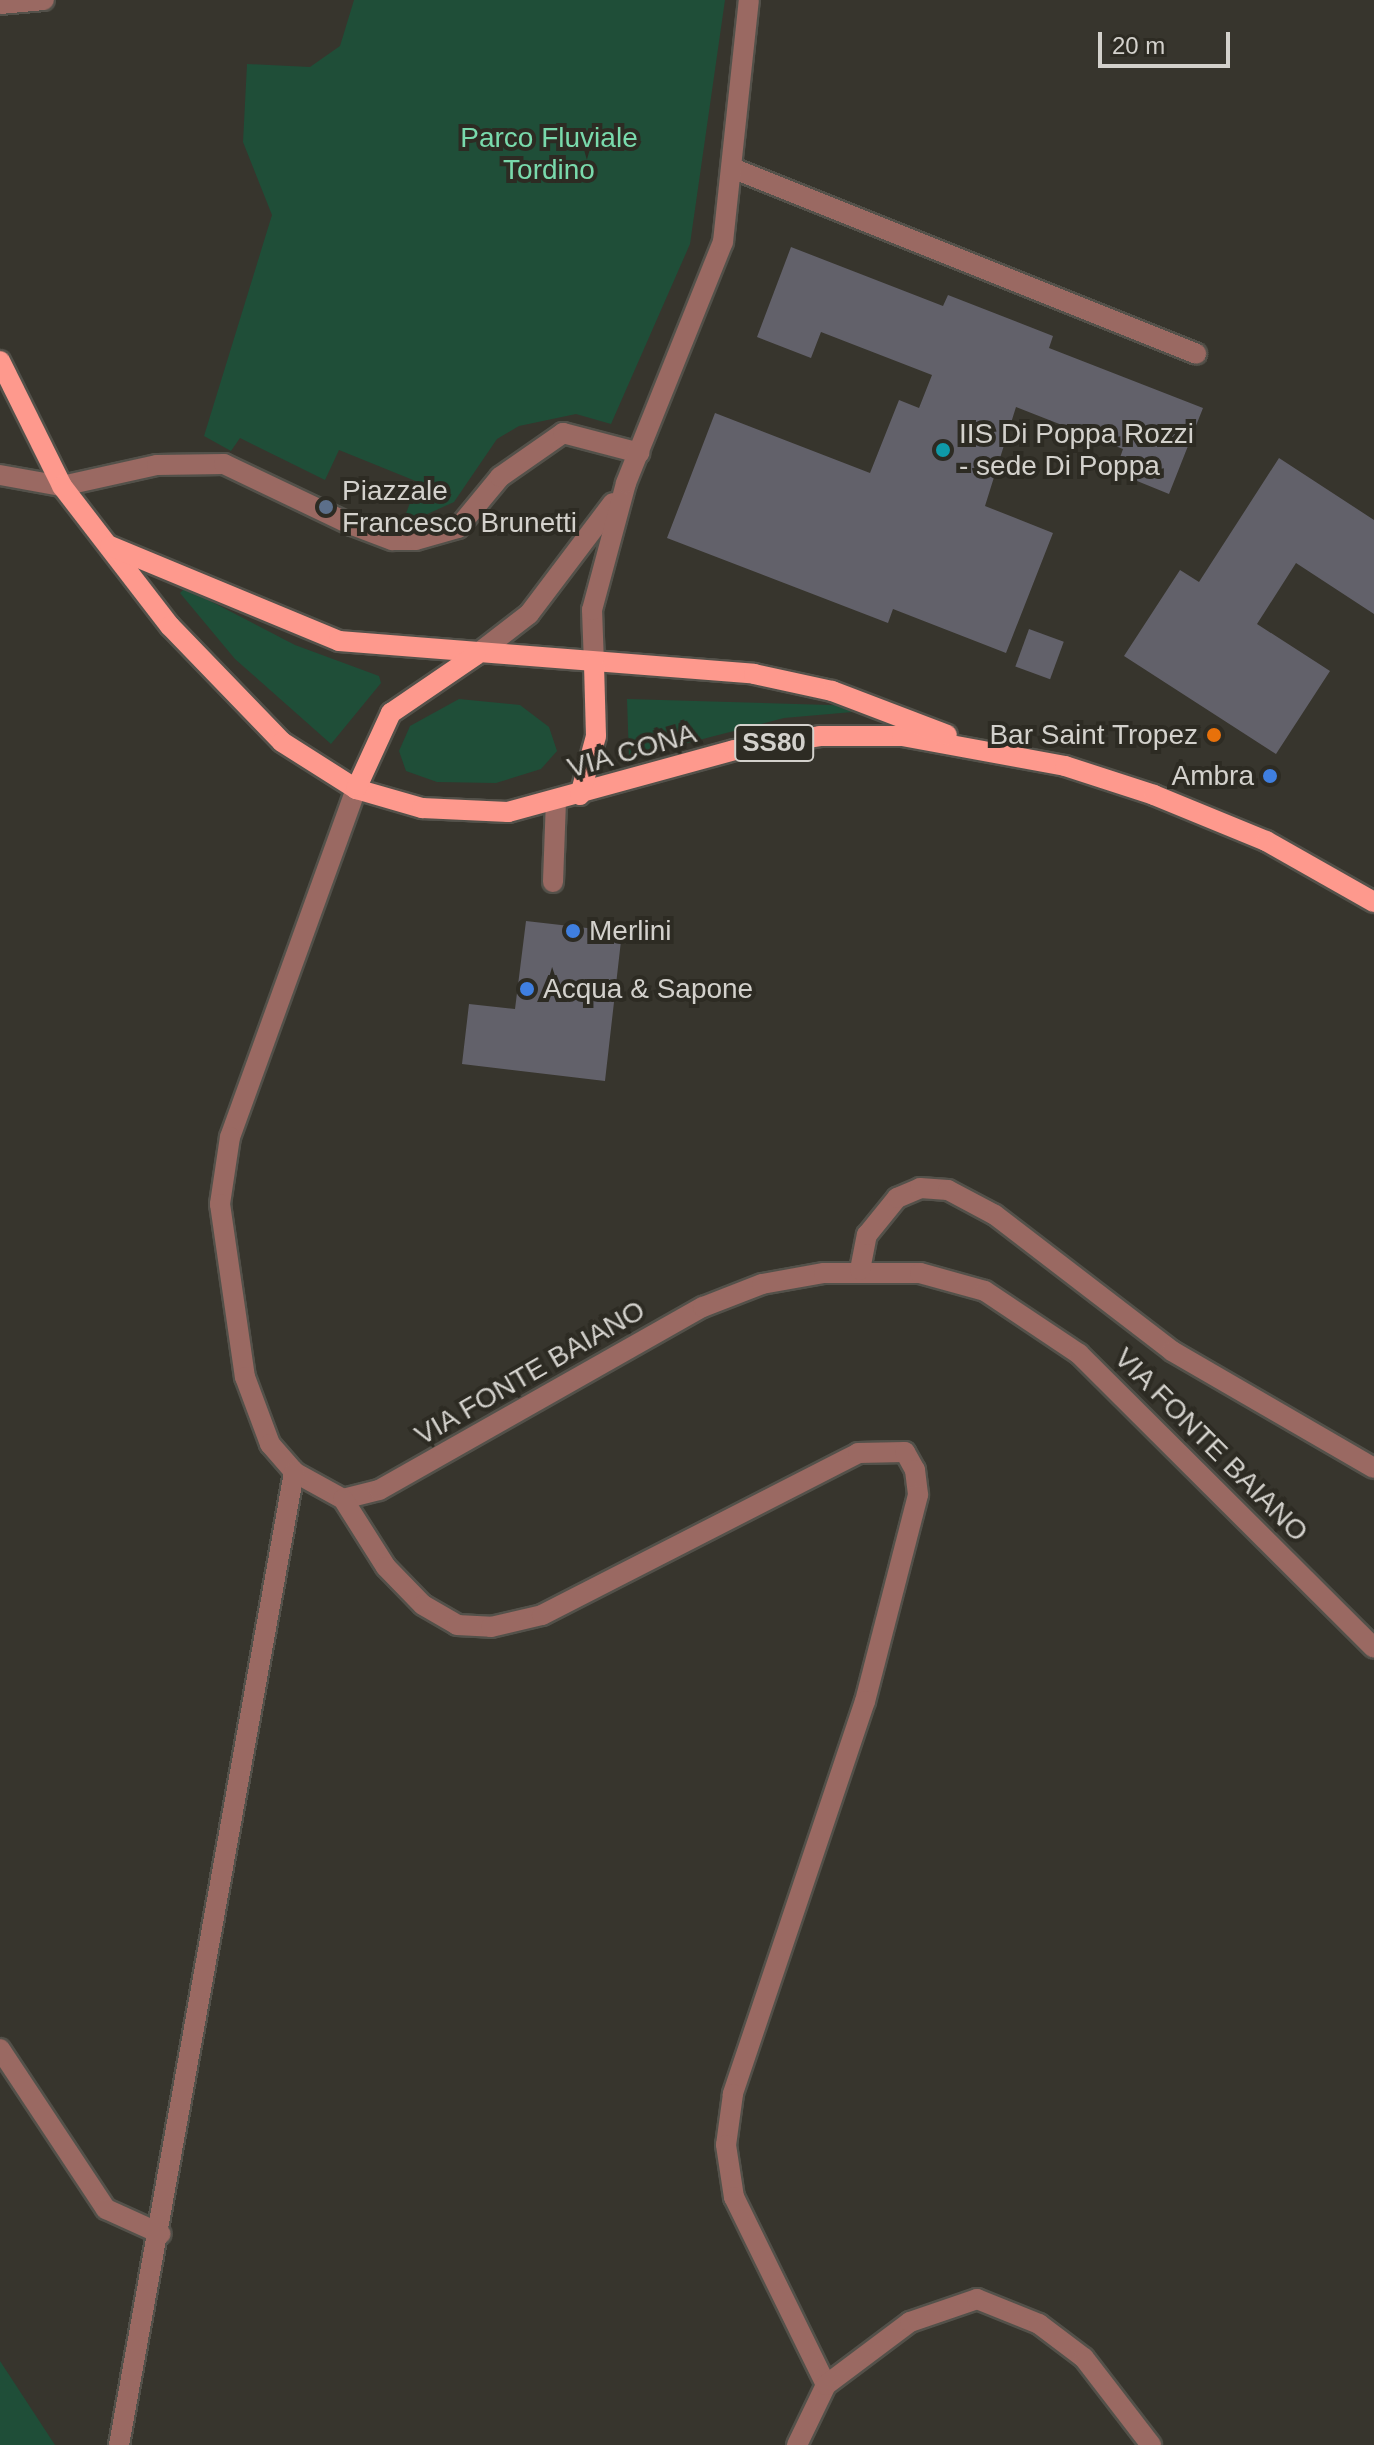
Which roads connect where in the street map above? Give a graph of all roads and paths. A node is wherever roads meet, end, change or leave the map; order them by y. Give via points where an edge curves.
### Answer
1 (44, 0) edge
2 (749, 0) edge
3 (0, 4) edge
4 (732, 168) junction
5 (1196, 354) dead end
6 (0, 361) edge
7 (639, 453) junction
8 (0, 475) edge
9 (626, 483) junction
10 (62, 486) junction
11 (105, 544) junction
12 (476, 655) junction
13 (594, 664) junction
14 (973, 746) junction
15 (356, 789) junction
16 (580, 795) junction
17 (556, 802) junction
18 (553, 882) dead end
19 (1374, 902) edge
20 (860, 1270) junction
21 (1374, 1468) edge
22 (294, 1472) junction
23 (343, 1499) junction
24 (1374, 1648) edge
25 (0, 2049) edge
26 (161, 2234) junction
27 (826, 2385) junction
28 (119, 2445) edge
29 (797, 2445) edge
30 (1151, 2445) edge

1 - 3 street
2 - 4 street
4 - 5 street
4 - 7 street via 723,242
6 - 10 main road, SS80
7 - 9 street
7 - 10 street via 563,433 511,468 458,528 416,540 392,540 352,525 224,464 157,465
8 - 10 street
9 - 12 street via 578,557 529,614
9 - 13 street via 592,610
10 - 11 main road, SS80
11 - 12 main road, SS80 via 339,641
11 - 15 main road, SS80 via 241,702 282,742
12 - 13 main road, VIA CONA / SS80
12 - 15 main road via 391,713
13 - 14 main road, VIA CONA / SS80 via 680,664 754,674 832,691
13 - 16 main road via 596,736
14 - 16 main road, VIA CONA / SS80 via 863,733 820,736 734,750
14 - 19 main road, VIA CONA / SS80 via 1154,795 1266,841
15 - 17 main road, VIA CONA / SS80 via 452,811
15 - 22 street via 230,1137 220,1204 245,1377 270,1444
16 - 17 main road, VIA CONA / SS80
17 - 18 street
20 - 21 street via 867,1235 897,1198 920,1188 948,1190 995,1215 1172,1351
20 - 23 street, VIA FONTE BAIANO via 762,1284 703,1307 460,1449 379,1490
20 - 24 street, VIA FONTE BAIANO via 920,1273 985,1291 1037,1322 1079,1354
22 - 23 street
22 - 26 street
23 - 27 street via 386,1567 423,1605 457,1625 491,1627 542,1615 858,1453 905,1452 915,1470 918,1495 865,1701 733,2094 726,2145 734,2197
25 - 26 street via 106,2209
26 - 28 street
27 - 29 street
27 - 30 street via 910,2322 977,2299 1039,2324 1084,2358

